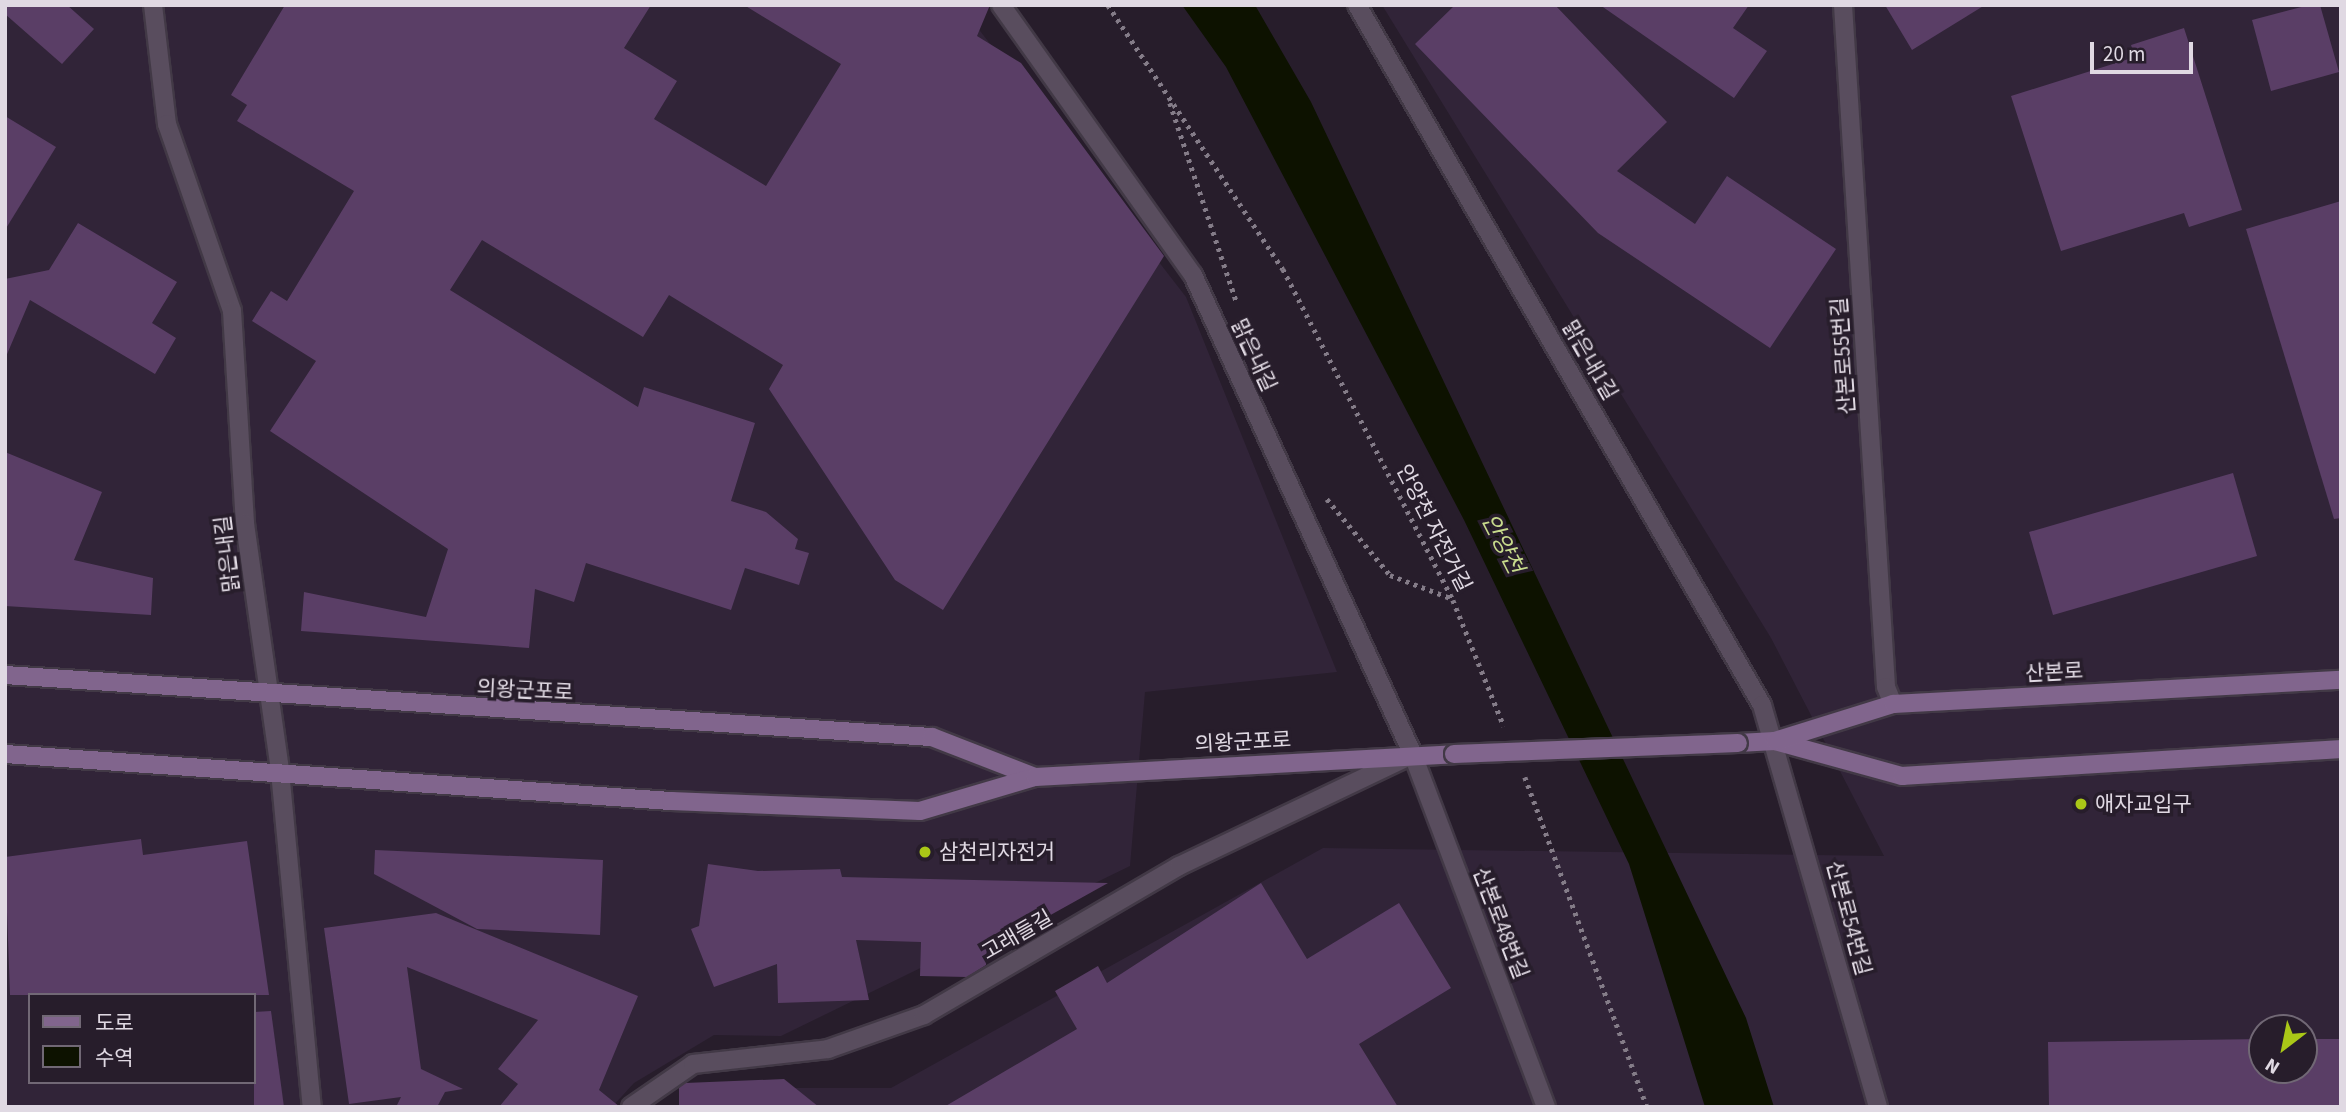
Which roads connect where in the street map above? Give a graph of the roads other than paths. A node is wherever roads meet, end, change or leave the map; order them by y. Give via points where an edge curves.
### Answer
1 (153, 5) edge
2 (1002, 5) edge
3 (1357, 5) edge
4 (1843, 5) edge
5 (5, 675) edge
6 (2341, 680) edge
7 (268, 691) junction
8 (1893, 704) junction
9 (1775, 741) junction
10 (1738, 743) joint
11 (2341, 749) edge
12 (5, 754) edge
13 (1413, 755) junction
14 (280, 771) junction
15 (1035, 777) junction
16 (312, 1107) edge
17 (631, 1107) edge
18 (1546, 1107) edge
19 (1878, 1107) edge

1 - 7 street, 맑은내길 via 167,124 232,311 245,523
2 - 13 street, 맑은내길 via 1193,275
3 - 9 street, 맑은내1길 via 1762,705
4 - 8 street, 산본로55번길 via 1886,687
5 - 7 street, 의왕군포로
6 - 8 street, 산본로
7 - 14 street, 맑은내길
7 - 15 street, 의왕군포로 via 932,737
8 - 9 street, 산본로
9 - 10 street, 산본로
9 - 11 street, 산본로 via 1902,776
9 - 19 street, 산본로54번길
10 - 13 street, 의왕군포로, bridge
12 - 14 street, 의왕군포로
13 - 15 street, 의왕군포로
13 - 17 street, 고래들길 via 1180,866 924,1015 828,1049 693,1064
13 - 18 street, 산본로48번길
14 - 15 street, 의왕군포로 via 671,801 919,811
14 - 16 street, 맑은내길

